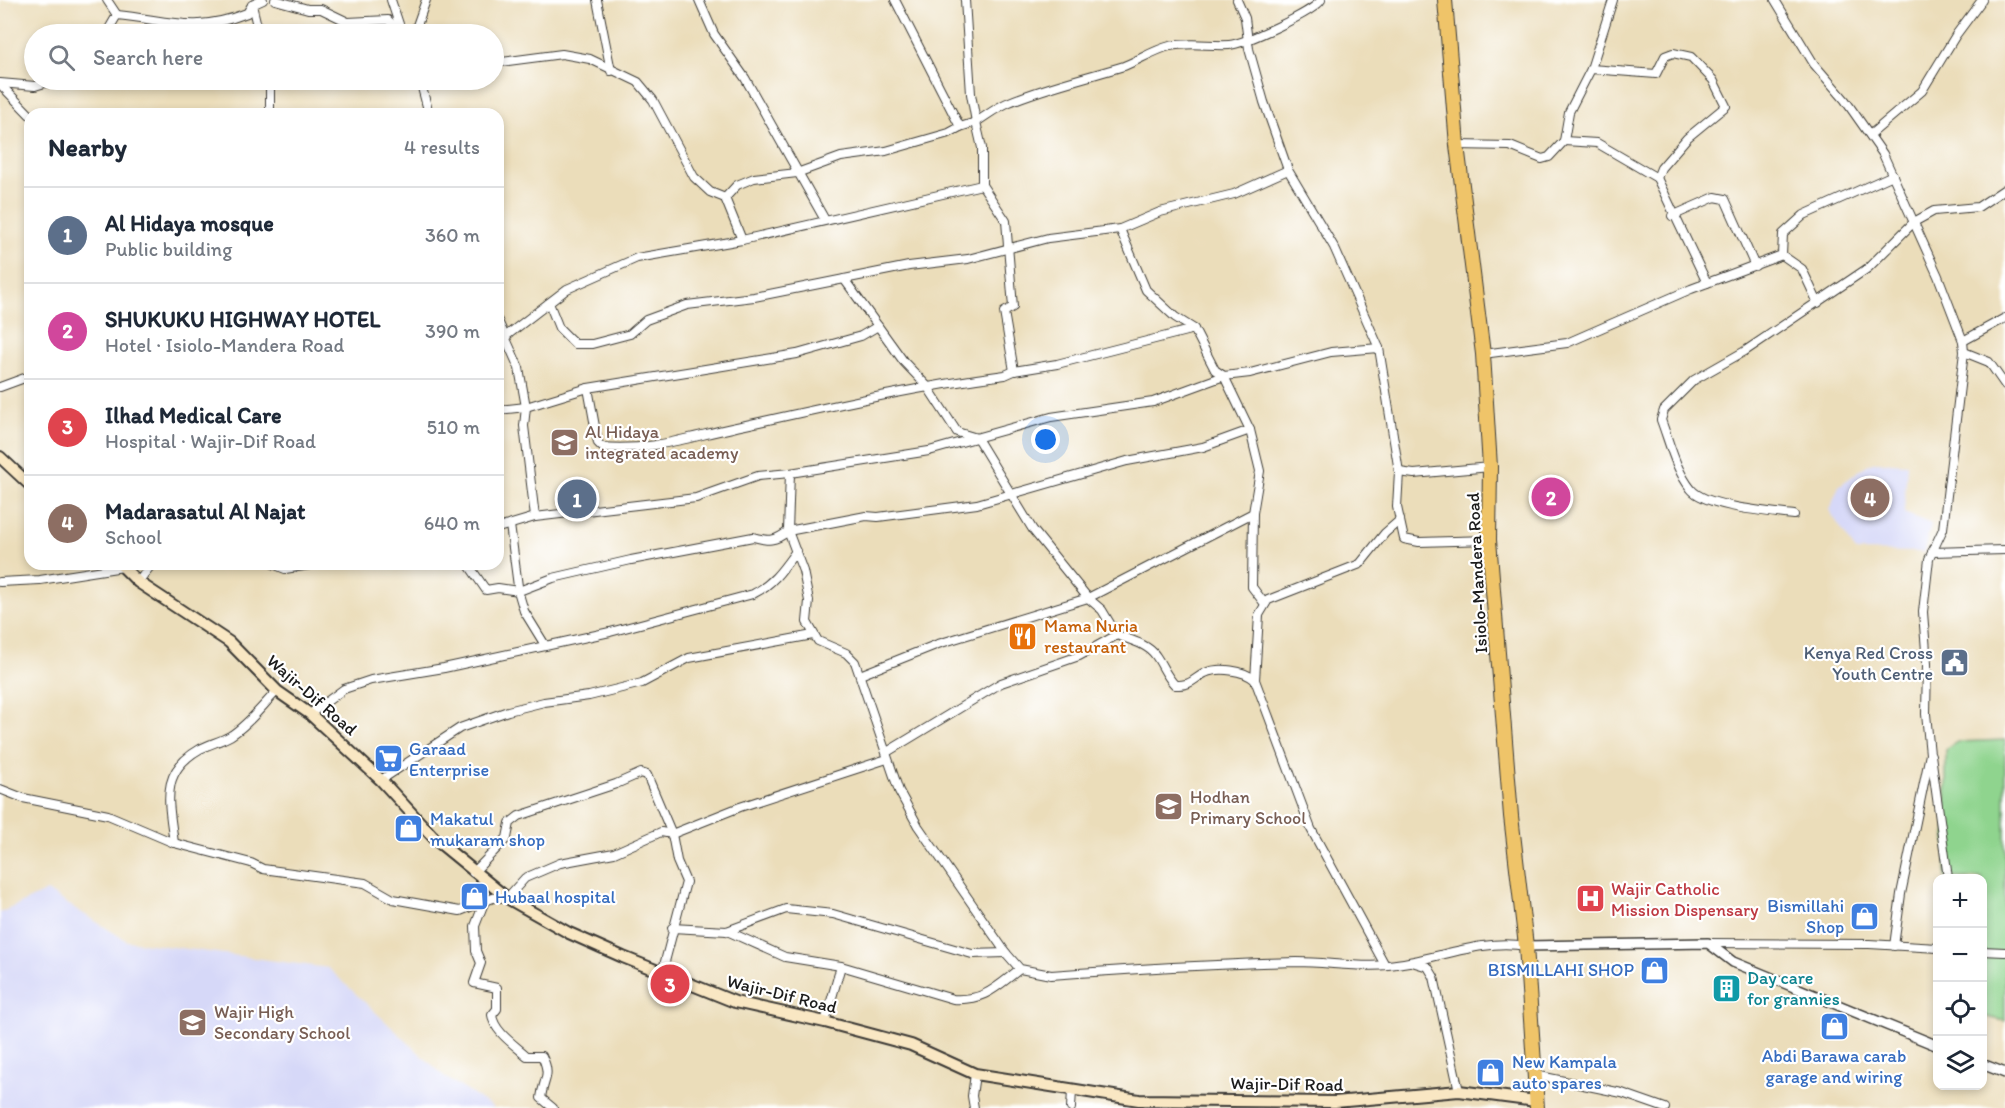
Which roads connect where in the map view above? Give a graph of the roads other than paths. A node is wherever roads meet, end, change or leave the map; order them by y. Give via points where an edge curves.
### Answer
1 (107, 0) edge
2 (263, 0) edge
3 (275, 0) edge
4 (391, 0) edge
5 (426, 0) edge
6 (597, 0) edge
7 (699, 0) edge
8 (895, 0) edge
9 (965, 0) edge
10 (1237, 0) edge
11 (1322, 0) edge
12 (1445, 0) edge
13 (1613, 0) edge
14 (1775, 0) edge
15 (1982, 0) edge
16 (252, 5) junction
17 (117, 15) junction
18 (112, 24) edge
19 (177, 24) edge
20 (205, 24) edge
21 (256, 24) edge
22 (392, 24) edge
23 (399, 24) edge
24 (417, 24) edge
25 (1250, 40) junction
26 (504, 62) edge
27 (1591, 69) junction
28 (611, 71) junction
29 (0, 84) edge
30 (24, 85) edge
31 (270, 90) edge
32 (423, 90) edge
33 (270, 108) edge
34 (427, 108) edge
35 (24, 109) edge
36 (976, 122) junction
37 (960, 128) junction
38 (1870, 135) junction
39 (1564, 141) junction
40 (1457, 145) junction
41 (1287, 170) junction
42 (797, 173) junction
43 (1893, 175) junction
44 (1657, 178) junction
45 (982, 184) junction
46 (2005, 189) edge
47 (724, 198) junction
48 (1672, 216) junction
49 (825, 220) junction
50 (1914, 222) junction
51 (1120, 229) junction
52 (742, 240) junction
53 (1007, 247) junction
54 (1782, 255) junction
55 (1755, 266) junction
56 (844, 279) junction
57 (1707, 284) junction
58 (549, 303) junction
59 (1818, 303) junction
60 (2005, 318) edge
61 (878, 326) junction
62 (1194, 329) junction
63 (504, 332) edge
64 (506, 336) junction
65 (1963, 341) junction
66 (1379, 348) junction
67 (1964, 352) junction
68 (1483, 354) junction
69 (1014, 371) junction
70 (1224, 376) junction
71 (24, 378) edge
72 (2005, 385) edge
73 (927, 386) junction
74 (0, 387) edge
75 (588, 388) junction
76 (526, 407) junction
77 (504, 409) edge
78 (1250, 430) junction
79 (977, 438) junction
80 (0, 457) edge
81 (1490, 467) junction
82 (1399, 472) junction
83 (790, 473) junction
84 (24, 479) edge
85 (1012, 494) junction
86 (1253, 513) junction
87 (1794, 515) dead end
88 (535, 517) junction
89 (1400, 520) junction
90 (510, 525) junction
91 (504, 526) edge
92 (788, 531) junction
93 (1489, 540) junction
94 (2005, 550) edge
95 (796, 551) junction
96 (1932, 552) junction
97 (92, 570) edge
98 (126, 570) edge
99 (147, 570) edge
100 (472, 570) edge
101 (0, 582) edge
102 (138, 582) junction
103 (519, 591) junction
104 (1088, 598) junction
105 (1265, 604) junction
106 (813, 635) junction
107 (1117, 635) junction
108 (545, 645) junction
109 (860, 675) junction
110 (1255, 680) junction
111 (277, 691) junction
112 (310, 714) junction
113 (1930, 754) junction
114 (887, 755) junction
115 (381, 780) junction
116 (0, 789) edge
117 (672, 834) junction
118 (174, 843) junction
119 (473, 873) junction
120 (1947, 874) edge
121 (507, 898) junction
122 (484, 903) junction
123 (672, 928) junction
124 (727, 931) junction
125 (1708, 943) junction
126 (1526, 945) junction
127 (1894, 946) junction
128 (1933, 948) edge
129 (1987, 951) edge
130 (2005, 952) edge
131 (1006, 953) junction
132 (1412, 962) junction
133 (1385, 965) junction
134 (841, 966) junction
135 (1020, 969) junction
136 (662, 973) junction
137 (825, 1022) junction
138 (1933, 1044) edge
139 (1987, 1066) edge
140 (2005, 1073) edge
141 (975, 1074) junction
142 (1535, 1075) junction
143 (1072, 1090) junction
144 (1459, 1092) junction
145 (1140, 1104) edge
146 (1286, 1104) edge
147 (1383, 1104) edge
148 (1336, 1105) edge
149 (1537, 1105) edge
150 (553, 1108) edge
151 (974, 1108) edge
152 (1071, 1108) edge
153 (1665, 1108) edge

1 - 17 street
2 - 16 street
3 - 22 street via 321,9 348,21 388,20
4 - 23 street
5 - 24 street
6 - 28 street
7 - 42 street via 714,34 745,78
8 - 37 street
9 - 36 street
10 - 25 street
11 - 25 street via 1299,18
12 - 40 highway, Isiolo-Mandera Road
13 - 27 street
14 - 38 street via 1814,64
15 - 38 street via 1922,91
16 - 20 street via 246,13 227,21
16 - 21 street
17 - 18 street
17 - 19 street
25 - 36 street via 1231,45 1168,47 1005,104
25 - 41 street via 1264,102
26 - 28 street via 562,54 590,59
27 - 39 street via 1569,112
27 - 44 street via 1656,74 1665,56 1673,53 1691,57 1713,81 1726,106 1687,138
28 - 47 street via 645,88 694,177 710,192
29 - 30 street
29 - 35 street
31 - 33 street
32 - 34 street
36 - 37 street
36 - 45 street via 982,148
37 - 42 street via 886,151 841,157
38 - 43 street
39 - 40 street via 1549,158 1542,159 1510,146
39 - 44 street via 1597,143
40 - 68 highway, Isiolo-Mandera Road
41 - 51 street via 1234,194 1160,212
41 - 66 street via 1334,247
42 - 47 street via 753,178 737,185
42 - 49 street
43 - 50 street
43 - 54 street via 1804,215 1783,234
44 - 48 street
45 - 49 street
45 - 53 street via 1006,221
46 - 50 street via 1978,207 1934,211
47 - 52 street
48 - 55 street via 1715,197 1725,199
48 - 57 street
49 - 52 street
50 - 59 street via 1868,268
50 - 65 street
51 - 53 street
51 - 62 street via 1146,290
52 - 58 street via 637,258 567,288
53 - 56 street via 968,259
53 - 69 street via 1013,307 1004,312
54 - 55 street
54 - 59 street via 1802,269
55 - 57 street
56 - 58 street via 754,297 687,305 646,320 630,334 592,344 575,344 559,328
56 - 61 street
57 - 68 street via 1567,343
58 - 64 street
59 - 87 street via 1694,380 1664,410 1661,420 1691,490 1702,498
60 - 65 street
61 - 73 street
61 - 75 street via 861,336 797,354
62 - 69 street
62 - 70 street via 1215,370
63 - 64 street
64 - 76 street via 519,368
65 - 67 street
66 - 70 street via 1331,352
66 - 82 street
67 - 72 street via 1989,362
67 - 96 street via 1943,529
68 - 81 highway, Isiolo-Mandera Road
69 - 73 street
70 - 78 street
70 - 79 street via 1153,402 1051,417
71 - 74 street
73 - 75 street via 730,428 687,441 622,449 598,443
73 - 79 street via 957,432
75 - 76 street
76 - 77 street
76 - 88 street via 524,426
78 - 85 street via 1203,447 1127,461
78 - 86 street via 1260,471
79 - 83 street via 928,451
79 - 85 street
80 - 84 main road
81 - 82 street
81 - 93 highway, Isiolo-Mandera Road
82 - 89 street
83 - 88 street via 758,476 696,498
83 - 92 street
85 - 92 street via 977,504 866,516
85 - 104 street via 1033,530
86 - 104 street
86 - 105 street via 1252,587
88 - 90 street
89 - 93 street via 1404,539
89 - 105 street via 1359,564
90 - 91 street
90 - 103 street
92 - 95 street
92 - 103 street via 777,540 768,542 753,537 631,560 553,578
93 - 126 highway, Isiolo-Mandera Road via 1511,816
94 - 96 street
95 - 106 street via 809,600 807,622
95 - 108 street via 766,587 753,594
96 - 113 street via 1923,612
97 - 101 street
98 - 102 main road, Wajir-Dif Road
99 - 102 street
100 - 103 street via 486,590
102 - 111 main road, Wajir-Dif Road via 229,642
103 - 108 street via 524,611
104 - 107 street via 1102,610
104 - 109 street via 938,644
105 - 110 street via 1259,615
106 - 109 street via 823,644 846,653
106 - 115 street via 689,658 642,683 508,711 460,728
107 - 110 street via 1155,654 1174,685 1188,685 1204,673 1221,670 1244,673
107 - 114 street via 1079,656 1001,683
108 - 112 street via 371,680 345,689
109 - 114 street
110 - 133 street via 1311,829
111 - 112 main road, Wajir-Dif Road
111 - 118 street via 230,736 201,748 182,761 172,774 169,792
112 - 115 main road, Wajir-Dif Road
113 - 120 street
113 - 127 street
114 - 117 street
114 - 131 street via 899,791 918,826
115 - 119 main road, Wajir-Dif Road via 436,840
116 - 118 street via 23,798 108,815
117 - 119 street via 647,775 641,773 519,816 510,823 507,838
117 - 121 street via 661,832 614,853 560,863 525,878
117 - 123 street via 676,861 686,882 680,913
118 - 122 street via 263,869 364,883 393,899 416,904 460,911
119 - 121 main road, Wajir-Dif Road
121 - 122 street
121 - 136 main road, Wajir-Dif Road via 569,933
122 - 150 street via 476,926 476,951 481,963 474,983 496,988 493,1023 504,1035 527,1056 542,1056 548,1068 541,1098
123 - 124 street
123 - 136 street
124 - 131 street via 786,909 833,914 972,954
124 - 134 street via 785,957
125 - 126 street
125 - 127 street
125 - 138 street via 1733,962
126 - 132 street via 1484,944
126 - 142 highway, Isiolo-Mandera Road
127 - 128 street
129 - 130 street
131 - 135 street
132 - 133 street
132 - 144 street via 1428,967 1434,977
133 - 135 street via 1298,962 1051,975
134 - 135 street via 953,999 972,1000 983,997
134 - 137 street
136 - 137 main road, Wajir-Dif Road via 735,1002
137 - 141 main road, Wajir-Dif Road via 911,1045
139 - 140 street
141 - 143 main road, Wajir-Dif Road
141 - 151 street
142 - 149 highway, Isiolo-Mandera Road
142 - 153 street via 1622,1093
143 - 145 main road, Wajir-Dif Road
143 - 152 street
144 - 147 main road, Wajir-Dif Road
144 - 149 main road, Wajir-Dif Road
145 - 146 main road, Wajir-Dif Road
146 - 148 main road, Wajir-Dif Road
147 - 148 main road, Wajir-Dif Road

